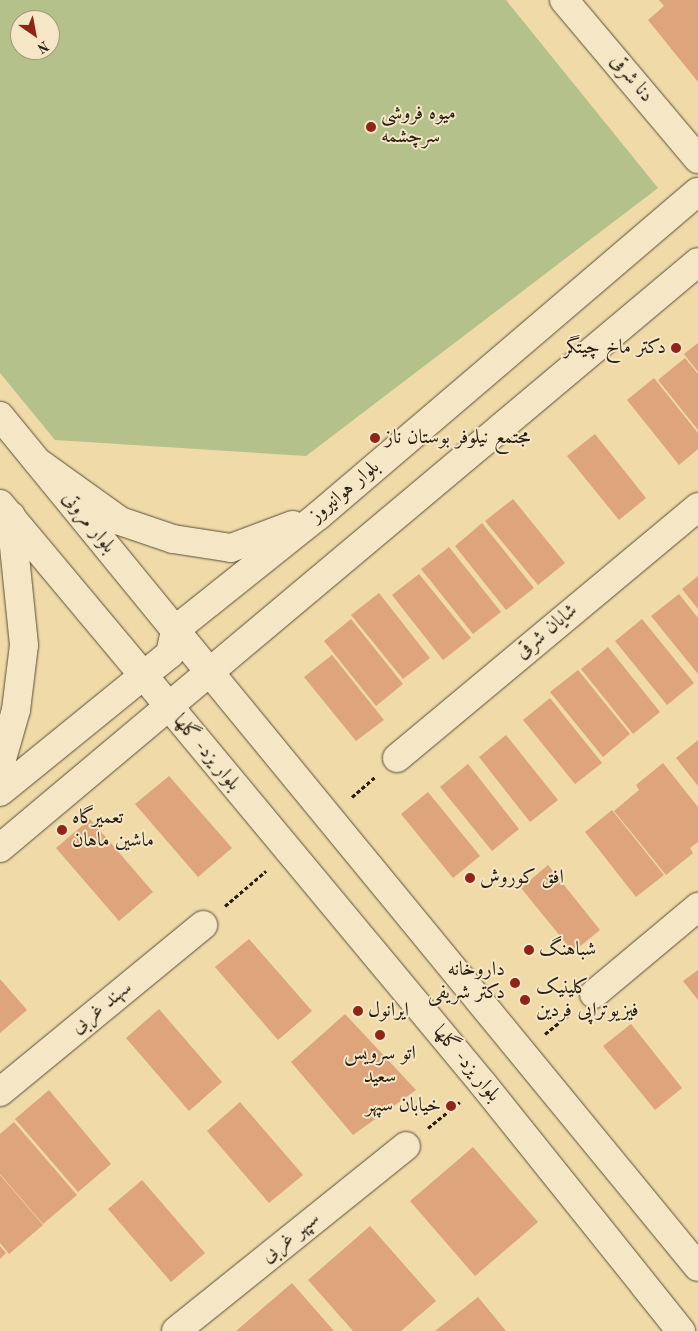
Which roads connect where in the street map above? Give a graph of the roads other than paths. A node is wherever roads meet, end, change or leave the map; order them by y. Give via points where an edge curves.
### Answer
1 (564, 0) edge
2 (698, 159) edge
3 (698, 192) edge
4 (698, 262) edge
5 (0, 416) edge
6 (38, 462) junction
7 (698, 507) edge
8 (5, 510) edge
9 (318, 516) junction
10 (175, 630) junction
11 (209, 673) junction
12 (143, 675) junction
13 (169, 708) junction
14 (397, 758) dead end
15 (0, 766) edge
16 (0, 792) edge
17 (0, 848) edge
18 (698, 908) edge
19 (203, 925) dead end
20 (594, 994) dead end
21 (0, 1092) edge
22 (406, 1146) dead end
23 (698, 1267) edge
24 (176, 1331) edge
25 (682, 1331) edge

1 - 2 main road, دنا شرقی
3 - 9 main road, بلوار هوانیروز
4 - 11 main road
5 - 6 main road, بلوار مروتی
6 - 9 main road via 120,521 173,539 231,548
6 - 10 main road, بلوار مروتی
7 - 14 main road, شایان شرقی
8 - 12 main road
8 - 15 main road via 24,645 16,710
9 - 10 main road, بلوار هوانیروز
10 - 11 main road, بلوار مروتی
10 - 12 main road via 170,654
11 - 13 main road
11 - 23 main road
12 - 13 main road, بلوار یزد- گلها
12 - 16 main road
13 - 17 main road
13 - 25 main road, بلوار یزد- گلها via 483,1084
18 - 20 main road
19 - 21 main road, سهند غربی
22 - 24 main road, سپهر غربی

